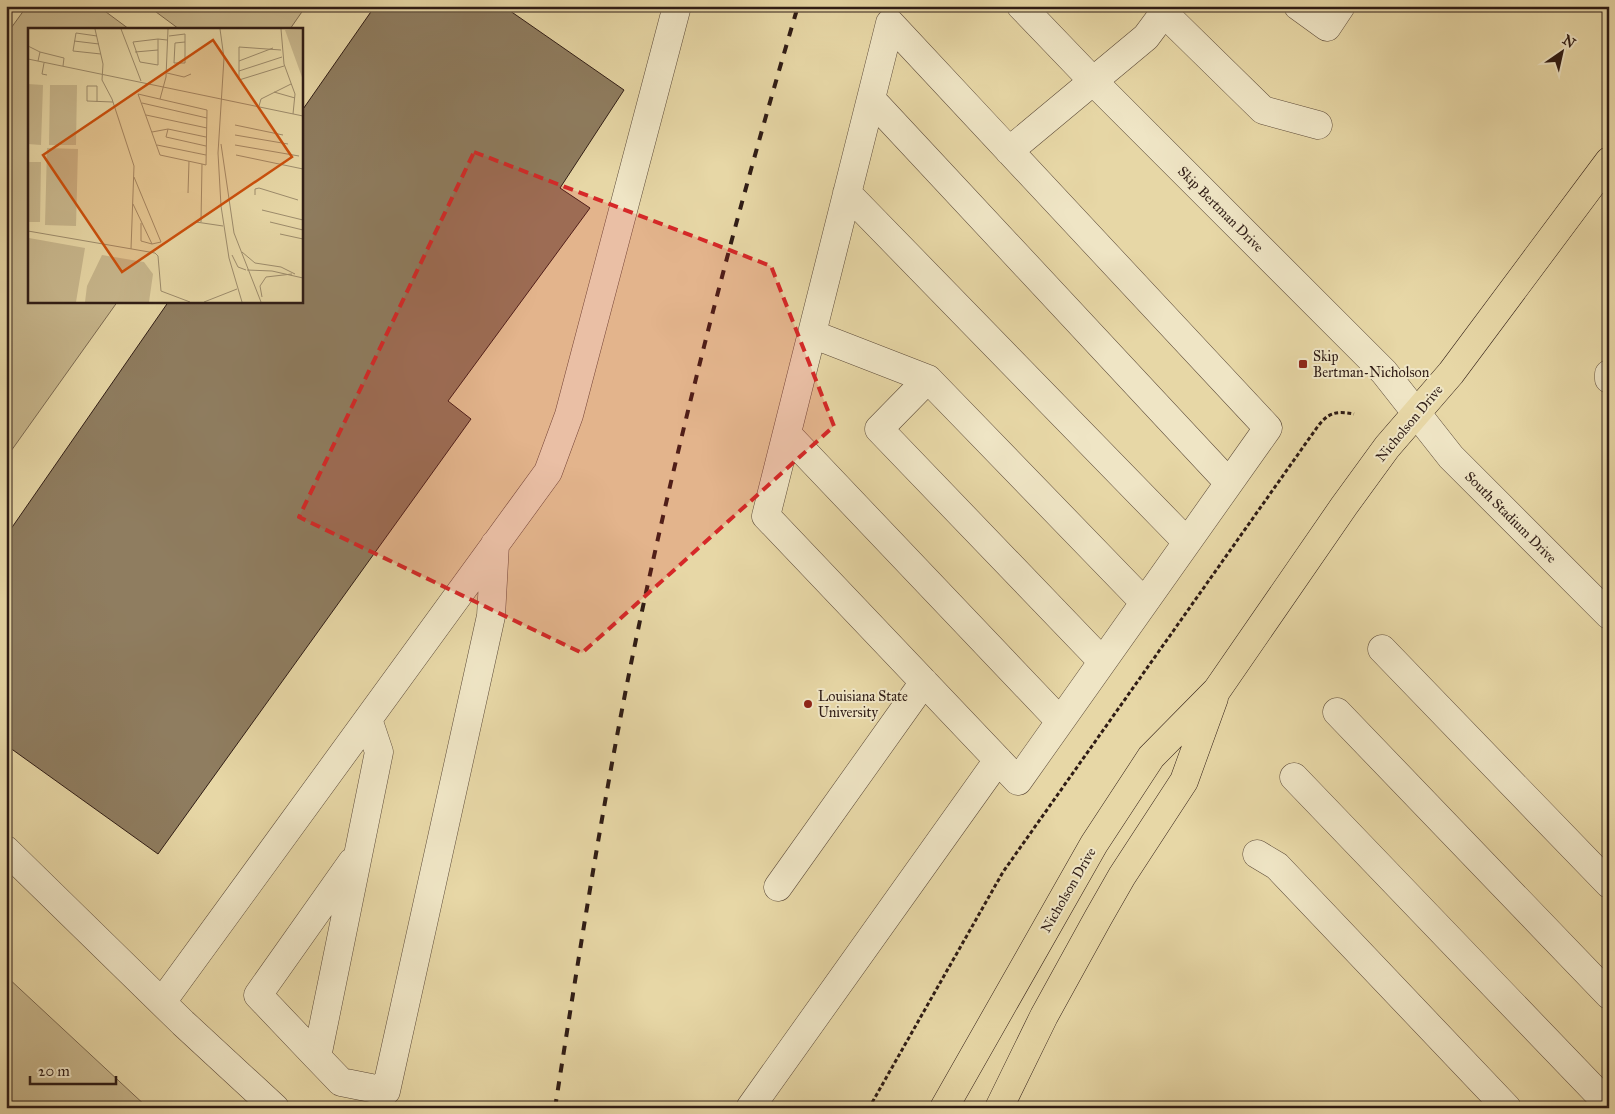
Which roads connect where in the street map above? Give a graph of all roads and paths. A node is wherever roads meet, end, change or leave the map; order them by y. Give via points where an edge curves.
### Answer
1 (677, 6) edge
2 (1021, 6) edge
3 (1298, 6) edge
4 (1341, 6) edge
5 (1167, 10) edge
6 (1092, 82) junction
7 (871, 99) junction
8 (1318, 125) dead end
9 (1009, 151) junction
10 (1609, 161) edge
11 (847, 193) junction
12 (812, 334) junction
13 (1609, 374) edge
14 (928, 379) junction
15 (1609, 379) edge
16 (1354, 414) dead end
17 (1418, 414) junction
18 (787, 434) junction
19 (1229, 483) junction
20 (1187, 542) junction
21 (495, 544) junction
22 (1144, 602) junction
23 (1609, 615) edge
24 (1382, 648) dead end
25 (1102, 661) junction
26 (924, 682) junction
27 (1217, 690) junction
28 (1337, 712) dead end
29 (368, 719) junction
30 (1060, 721) junction
31 (998, 760) junction
32 (1294, 778) dead end
33 (6, 850) edge
34 (358, 854) junction
35 (1256, 854) dead end
36 (1609, 884) edge
37 (778, 887) dead end
38 (1609, 995) edge
39 (162, 1002) junction
40 (317, 1057) junction
41 (1609, 1105) edge
42 (275, 1108) edge
43 (750, 1108) edge
44 (869, 1108) edge
45 (944, 1108) edge
46 (999, 1108) edge
47 (1507, 1108) edge

1 - 21 street via 569,415 548,472
2 - 6 street, Skip Bertman Drive
3 - 4 street via 1327,27
5 - 6 street via 1146,38
5 - 8 street via 1263,110
6 - 9 street
6 - 17 street, Skip Bertman Drive via 1384,372
7 - 9 street via 890,23
7 - 11 street
7 - 19 street
9 - 19 street via 1268,428
10 - 17 main road, Nicholson Drive
11 - 12 street
11 - 20 street
12 - 14 street
12 - 18 street
13 - 15 street
14 - 22 street
14 - 25 street via 879,428
16 - 44 path via 1336,411 1326,416 1318,426 1003,872
17 - 23 street, South Stadium Drive via 1451,457
17 - 27 main road, Nicholson Drive via 1388,447 1344,506
18 - 26 street via 766,516
18 - 30 street
19 - 20 street
20 - 22 street
21 - 29 street
21 - 40 street via 491,616 386,1090 340,1082
22 - 25 street
24 - 36 street
25 - 30 street
26 - 31 street
26 - 37 street
27 - 45 main road, Nicholson Drive via 1151,757 1109,820
27 - 46 main road, Nicholson Drive via 1184,781 1098,918 1044,1016
28 - 38 street
29 - 34 street via 379,752
29 - 39 street
30 - 31 street via 1018,781
31 - 43 street
32 - 41 street
33 - 39 street
34 - 40 street
34 - 40 street via 258,995
35 - 47 street via 1277,866
39 - 42 street

